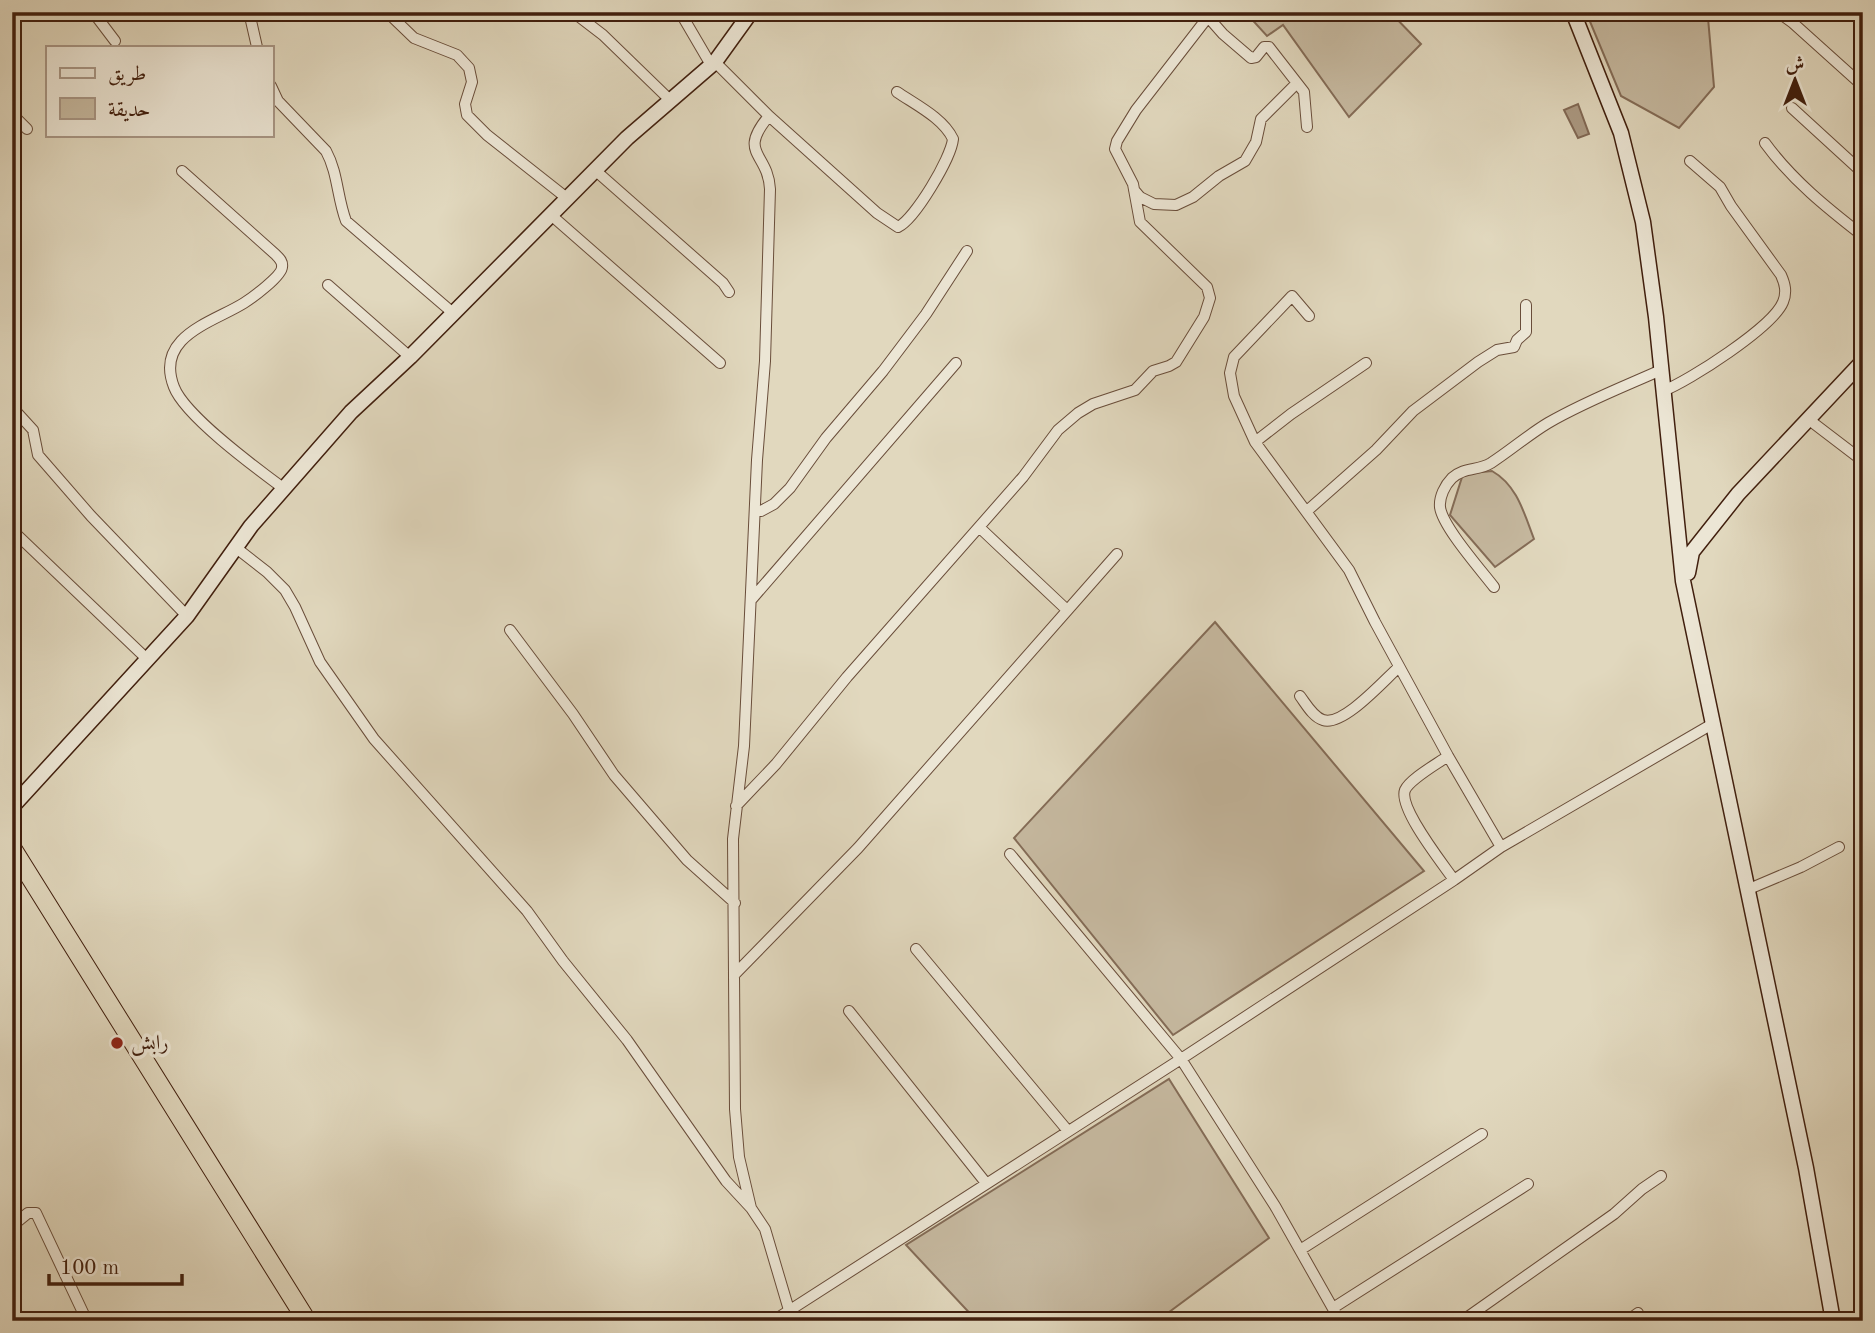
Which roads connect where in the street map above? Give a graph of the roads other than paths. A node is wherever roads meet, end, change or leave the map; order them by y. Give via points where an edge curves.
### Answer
1 (93, 12) edge
2 (249, 12) edge
3 (387, 12) edge
4 (573, 12) edge
5 (681, 12) edge
6 (751, 12) edge
7 (1573, 12) edge
8 (1778, 12) edge
9 (1206, 15) edge
10 (115, 41) dead end
11 (257, 46) edge
12 (713, 63) junction
13 (1297, 83) junction
14 (1863, 86) edge
15 (273, 90) edge
16 (897, 92) dead end
17 (671, 102) junction
18 (1792, 108) dead end
19 (12, 114) edge
20 (769, 116) junction
21 (1307, 127) dead end
22 (27, 129) dead end
23 (1765, 143) dead end
24 (1690, 161) dead end
25 (182, 171) dead end
26 (596, 171) junction
27 (1863, 173) edge
28 (1134, 190) junction
29 (568, 199) junction
30 (551, 215) junction
31 (1863, 236) edge
32 (967, 251) dead end
33 (328, 285) dead end
34 (729, 292) dead end
35 (1526, 305) dead end
36 (453, 313) junction
37 (1309, 316) dead end
38 (410, 357) junction
39 (1863, 360) edge
40 (720, 363) dead end
41 (956, 363) dead end
42 (1366, 363) dead end
43 (1661, 370) junction
44 (1663, 391) junction
45 (12, 407) edge
46 (1808, 419) junction
47 (1255, 442) junction
48 (1863, 461) edge
49 (282, 488) junction
50 (755, 511) junction
51 (1307, 511) junction
52 (979, 527) junction
53 (12, 530) edge
54 (235, 547) junction
55 (1117, 554) dead end
56 (1494, 587) dead end
57 (1686, 592) junction
58 (751, 600) junction
59 (1067, 610) junction
60 (187, 616) junction
61 (510, 630) dead end
62 (148, 660) junction
63 (1399, 667) junction
64 (1300, 696) dead end
65 (1714, 723) junction
66 (1448, 756) junction
67 (12, 807) edge
68 (736, 807) junction
69 (1839, 846) dead end
70 (1501, 847) junction
71 (12, 848) edge
72 (1010, 854) dead end
73 (1454, 880) junction
74 (1749, 889) junction
75 (735, 903) junction
76 (916, 949) dead end
77 (735, 974) junction
78 (849, 1011) dead end
79 (1181, 1059) junction
80 (1069, 1131) junction
81 (1482, 1134) dead end
82 (1661, 1176) dead end
83 (986, 1183) junction
84 (1528, 1184) dead end
85 (751, 1208) junction
86 (12, 1226) edge
87 (1300, 1250) junction
88 (1333, 1308) junction
89 (789, 1310) junction
90 (1638, 1313) dead end
91 (87, 1321) edge
92 (307, 1321) edge
93 (773, 1321) edge
94 (1340, 1321) edge
95 (1462, 1321) edge
96 (1626, 1321) edge
97 (1833, 1321) edge

1 - 10 street
2 - 11 street
3 - 29 street via 414,38 463,61 472,82 465,104 472,122
4 - 17 street
5 - 12 street
6 - 12 street
7 - 43 street via 1621,133 1637,193
8 - 14 street
9 - 13 street via 1251,58 1269,47
9 - 28 street via 1117,141 1115,149
12 - 17 street
12 - 20 street
13 - 21 street via 1305,95
13 - 28 street via 1261,119 1256,142 1245,161 1193,197 1176,205 1154,204
15 - 36 street via 326,151 346,221
16 - 20 street via 934,117 953,139 940,173 898,227
17 - 26 street
18 - 27 street
19 - 22 street
20 - 50 street via 753,142 767,170 770,189
23 - 31 street via 1799,182
24 - 44 street via 1720,187 1778,270 1785,296 1774,316 1749,337
25 - 49 street via 275,254 282,267 280,274 245,302 188,333 170,363 173,385 181,400 218,435
26 - 29 street
26 - 34 street
28 - 52 street via 1140,222 1207,287 1210,298 1204,317 1176,362 1153,371 1135,390 1093,404 1058,430
29 - 30 street
30 - 36 street
30 - 40 street
32 - 50 street via 926,314 790,488 774,504
33 - 38 street
35 - 51 street via 1526,331 1514,347 1497,350 1478,362 1416,409
36 - 38 street
37 - 47 street via 1293,296 1234,357 1230,373 1234,396
38 - 49 street via 351,412
39 - 46 street
41 - 58 street
42 - 47 street
43 - 44 street
43 - 56 street via 1557,418 1491,463 1463,470 1447,484 1440,508 1446,522
44 - 57 street
45 - 60 street via 33,430 38,455
46 - 48 street
46 - 57 street via 1697,544 1690,556
47 - 51 street
49 - 54 street
50 - 58 street
51 - 63 street via 1349,570
52 - 59 street
52 - 68 street
53 - 62 street
54 - 60 street
54 - 85 street via 285,590 320,662 374,739 527,911 627,1040 726,1181
55 - 59 street
57 - 65 street
58 - 68 street via 744,746
59 - 77 street via 858,848
60 - 62 street
61 - 75 street via 614,775 687,860
62 - 67 street
63 - 64 street via 1333,721 1316,717
63 - 66 street
65 - 70 street
65 - 74 street
66 - 70 street
66 - 73 street via 1406,787 1404,796 1414,820
68 - 75 street
69 - 74 street
70 - 73 street
71 - 92 highway
72 - 79 street
73 - 79 street
74 - 97 street via 1807,1168
75 - 77 street
76 - 80 street
77 - 85 street via 735,1109 739,1157
78 - 83 street
79 - 80 street
79 - 87 street
80 - 83 street
81 - 87 street
82 - 95 street
83 - 89 street
84 - 88 street
85 - 89 street via 765,1229
86 - 91 street via 28,1213 36,1213
87 - 88 street
88 - 94 street
89 - 93 street
90 - 96 street

